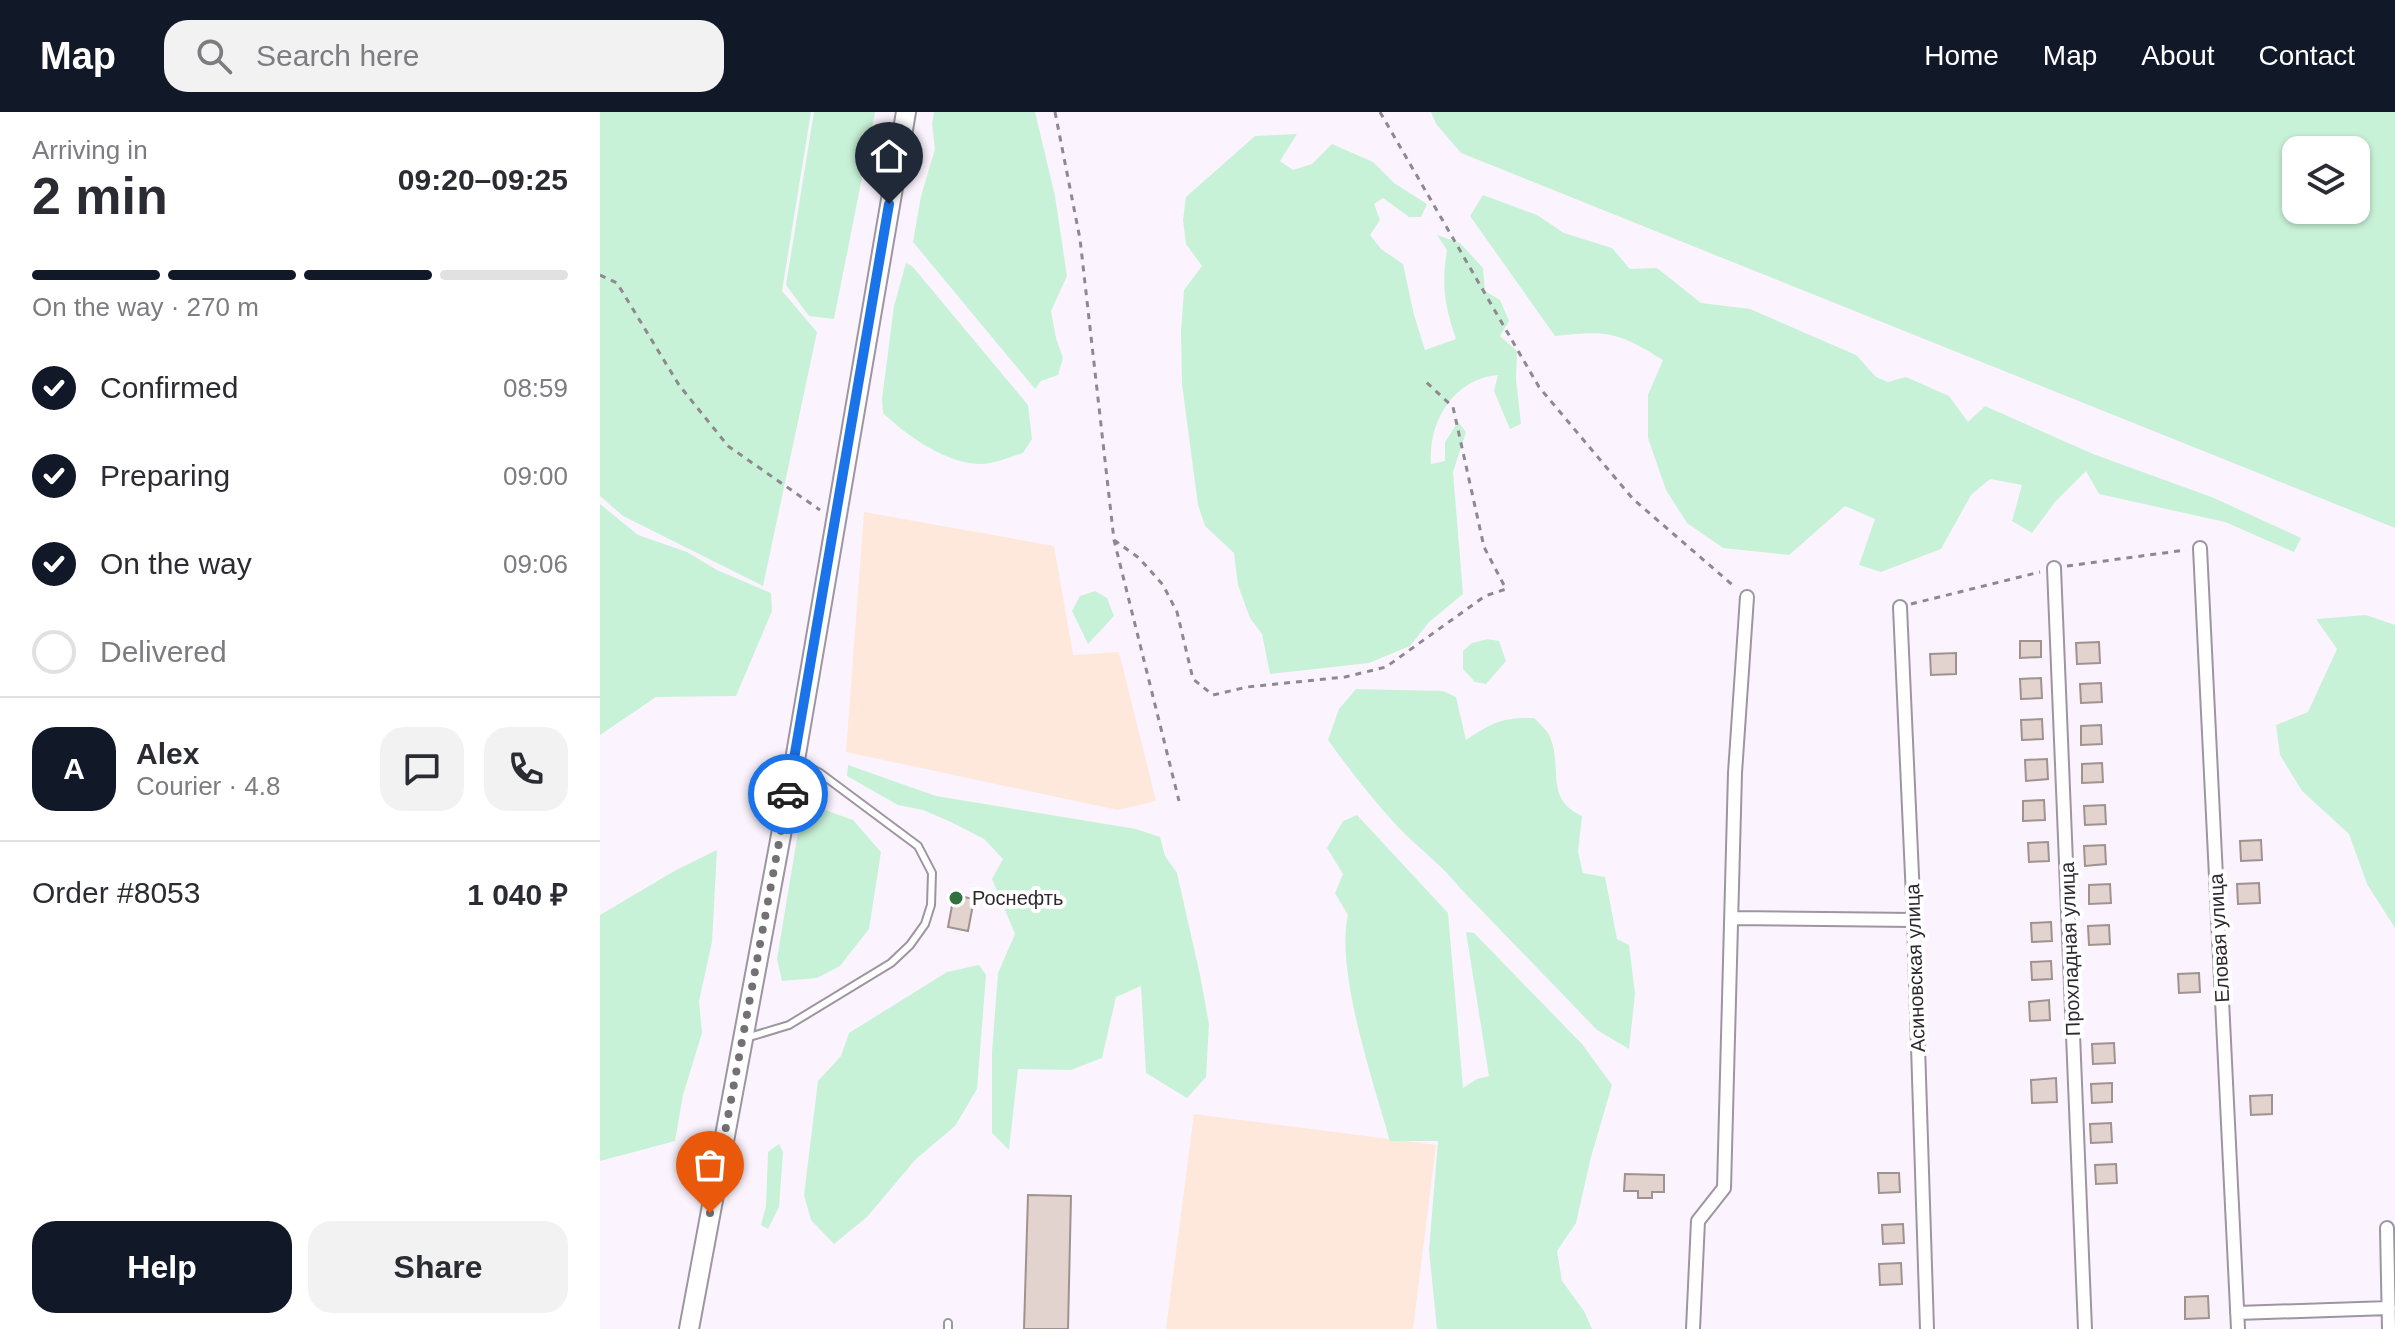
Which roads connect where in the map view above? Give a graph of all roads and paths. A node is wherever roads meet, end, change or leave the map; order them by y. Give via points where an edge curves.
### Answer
1 (906, 112) edge
2 (1055, 112) edge
3 (1380, 112) edge
4 (600, 275) edge
5 (1424, 380) dead end
6 (835, 520) junction
7 (1114, 540) junction
8 (2200, 548) dead end
9 (2054, 568) dead end
10 (1747, 597) joint
11 (1900, 607) dead end
12 (795, 760) junction
13 (1179, 801) dead end
14 (1732, 918) junction
15 (1914, 920) junction
16 (743, 1039) junction
17 (2387, 1228) dead end
18 (2389, 1308) junction
19 (2237, 1313) junction
20 (689, 1329) edge
21 (1693, 1329) edge
22 (1927, 1329) edge
23 (2085, 1329) edge
24 (2238, 1329) edge
25 (2389, 1329) edge

1 - 6 main road
2 - 7 path via 1080,239
3 - 10 path via 1539,387 1633,499
4 - 6 path via 617,283 679,385 728,446
5 - 7 path via 1453,407 1484,547 1506,589 1485,596 1386,667 1213,695 1193,679 1177,612 1163,585
6 - 12 main road
7 - 13 path
8 - 19 street, Еловая улица
9 - 23 street, Прохладная улица
10 - 14 street
11 - 15 street, Асиновская улица
12 - 16 main road
12 - 16 lane via 918,846 932,873 931,905 925,924 891,963 789,1025
14 - 15 street
14 - 21 street via 1724,1188 1698,1221
15 - 22 street, Асиновская улица
16 - 20 main road
17 - 18 street
18 - 19 street
18 - 25 street
19 - 24 street, Еловая улица

